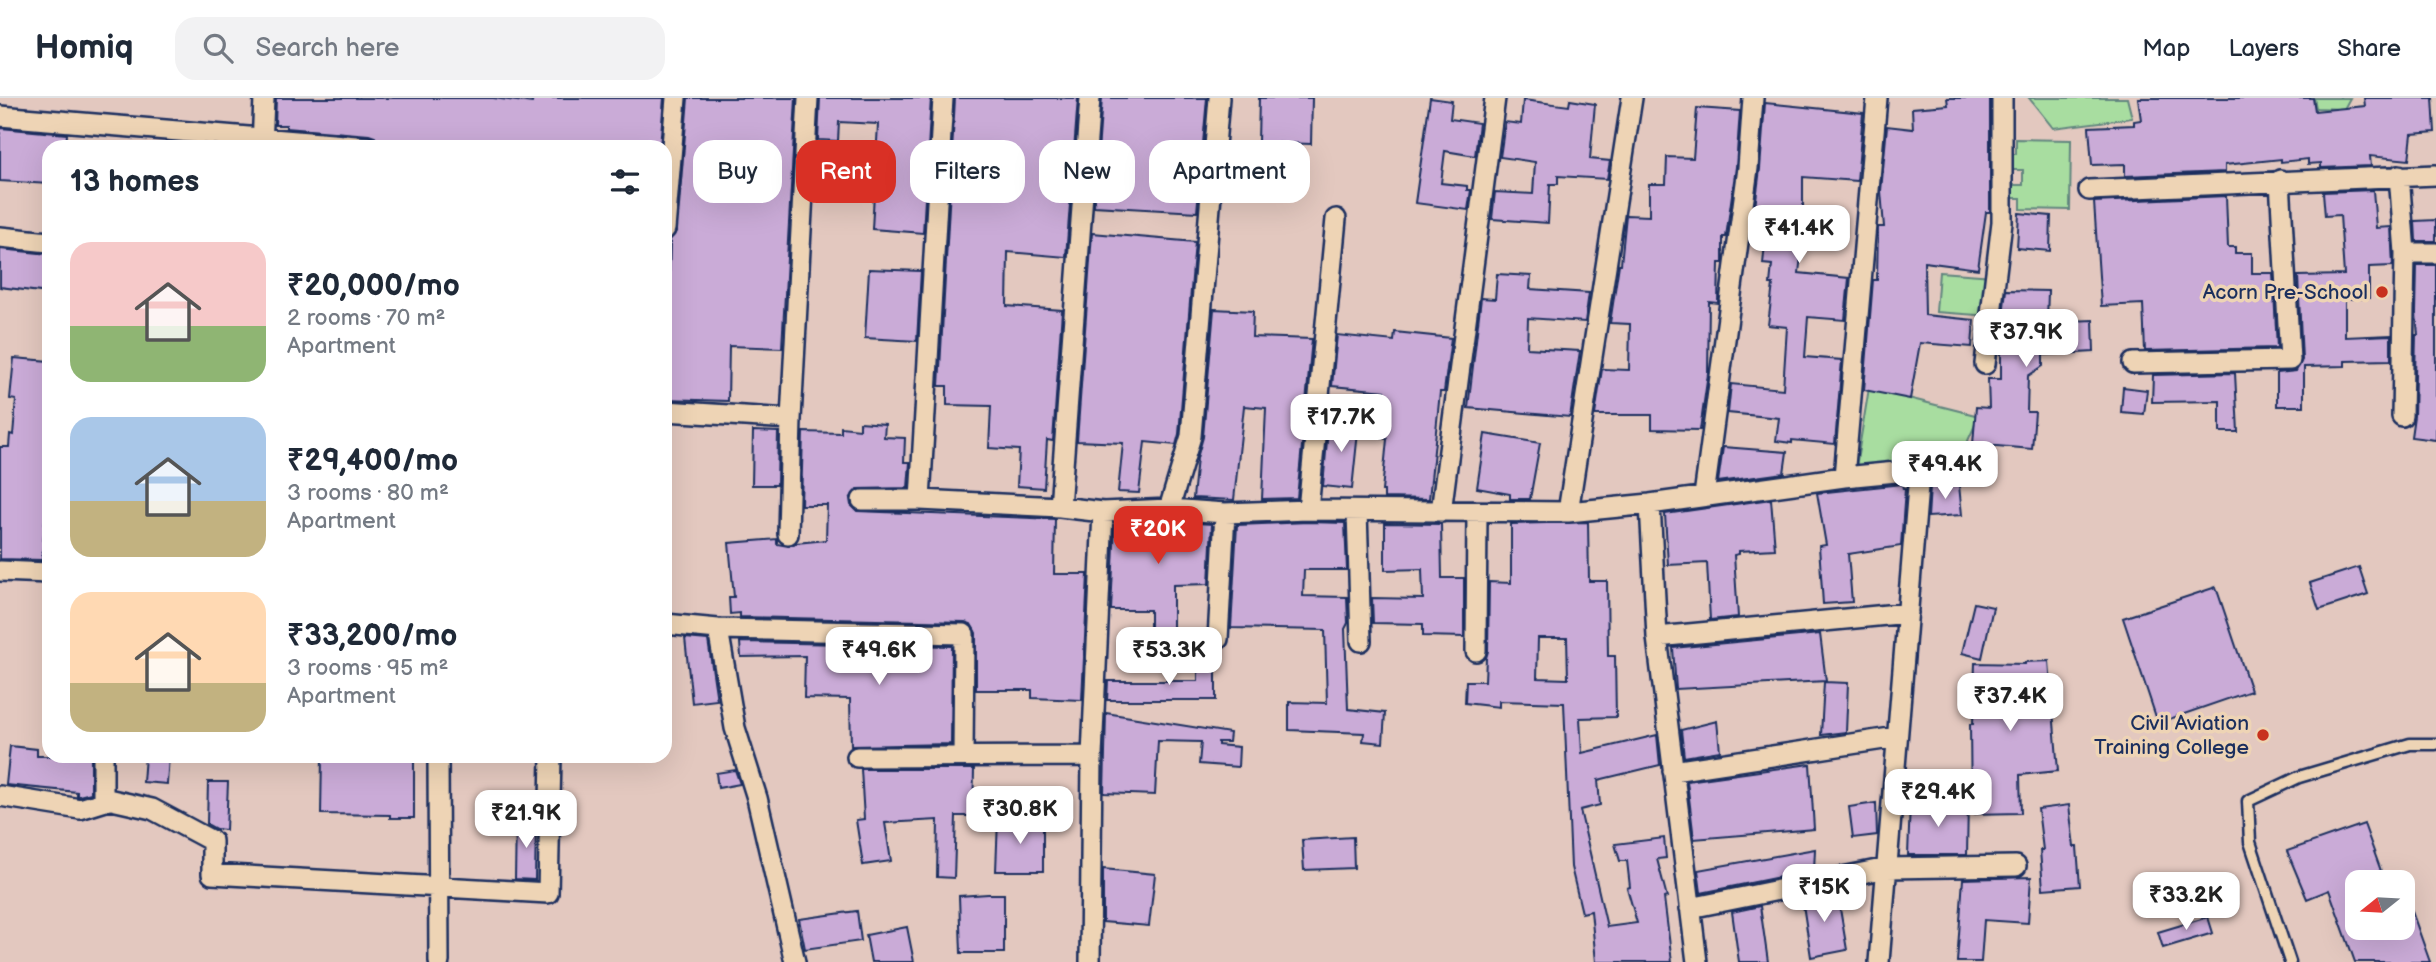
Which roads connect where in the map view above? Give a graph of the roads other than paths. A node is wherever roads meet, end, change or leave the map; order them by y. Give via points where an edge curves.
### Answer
1 (264, 98) edge
2 (676, 98) edge
3 (808, 98) edge
4 (943, 98) edge
5 (1090, 98) edge
6 (1219, 98) edge
7 (1495, 98) edge
8 (1632, 98) edge
9 (1753, 98) edge
10 (1877, 98) edge
11 (2002, 98) edge
12 (0, 116) edge
13 (233, 140) edge
14 (262, 140) edge
15 (671, 140) edge
16 (2399, 175) junction
17 (2436, 175) edge
18 (2280, 180) junction
19 (2089, 190) dead end
20 (1336, 219) dead end
21 (0, 237) edge
22 (42, 241) edge
23 (2405, 253) junction
24 (2436, 253) edge
25 (2133, 363) dead end
26 (1985, 364) dead end
27 (672, 411) edge
28 (2402, 416) dead end
29 (790, 419) junction
30 (1844, 477) junction
31 (1704, 496) junction
32 (863, 500) dead end
33 (919, 500) junction
34 (1650, 504) junction
35 (1060, 507) junction
36 (1169, 509) junction
37 (1308, 510) junction
38 (1357, 511) junction
39 (1103, 512) junction
40 (1441, 512) junction
41 (1477, 512) junction
42 (1569, 512) junction
43 (1225, 513) junction
44 (788, 534) dead end
45 (0, 571) edge
46 (42, 573) edge
47 (1908, 613) junction
48 (672, 625) edge
49 (718, 628) junction
50 (1657, 637) junction
51 (1218, 639) dead end
52 (1361, 641) dead end
53 (1476, 650) dead end
54 (1898, 737) junction
55 (2436, 744) edge
56 (963, 756) junction
57 (1092, 756) junction
58 (857, 757) dead end
59 (103, 763) edge
60 (438, 763) edge
61 (551, 763) edge
62 (1673, 771) junction
63 (0, 796) edge
64 (109, 800) junction
65 (2016, 866) dead end
66 (1886, 868) junction
67 (439, 885) junction
68 (1690, 908) junction
69 (439, 962) edge
70 (795, 962) edge
71 (1090, 962) edge
72 (1697, 962) edge
73 (1879, 962) edge
74 (2290, 962) edge

1 - 14 street
2 - 15 street
3 - 29 street
4 - 33 street
5 - 35 street
6 - 36 street via 1191,436
7 - 40 street
8 - 42 street
9 - 31 street via 1748,168
10 - 30 street
11 - 26 street via 2002,222
12 - 13 street
16 - 17 street
16 - 18 street
16 - 23 street
18 - 19 street
18 - 25 street via 2290,360
20 - 37 street
21 - 22 street
23 - 24 street
23 - 28 street
27 - 29 street
29 - 44 street
30 - 31 street
30 - 47 street via 1916,470 1920,474
31 - 34 street
32 - 33 street
33 - 35 street
34 - 42 street
34 - 50 street
35 - 39 street
36 - 39 street
36 - 43 street
37 - 38 street
37 - 43 street
38 - 40 street
38 - 52 street
39 - 57 street
40 - 41 street
41 - 42 street
41 - 53 street
43 - 51 street
45 - 46 street
47 - 50 street
47 - 54 street
48 - 49 street
49 - 56 street via 964,634
49 - 70 street via 735,728 757,798
50 - 62 street
54 - 62 street
54 - 66 street
55 - 74 lane via 2410,744 2299,777 2248,801 2250,842
56 - 57 street
56 - 58 street
57 - 71 street
59 - 64 street via 103,798
60 - 67 street
61 - 67 street via 548,893
62 - 68 street
63 - 64 street via 80,809
64 - 67 street via 152,809 212,841 212,874
65 - 66 street
66 - 68 street
66 - 73 street
67 - 69 street
68 - 72 street

